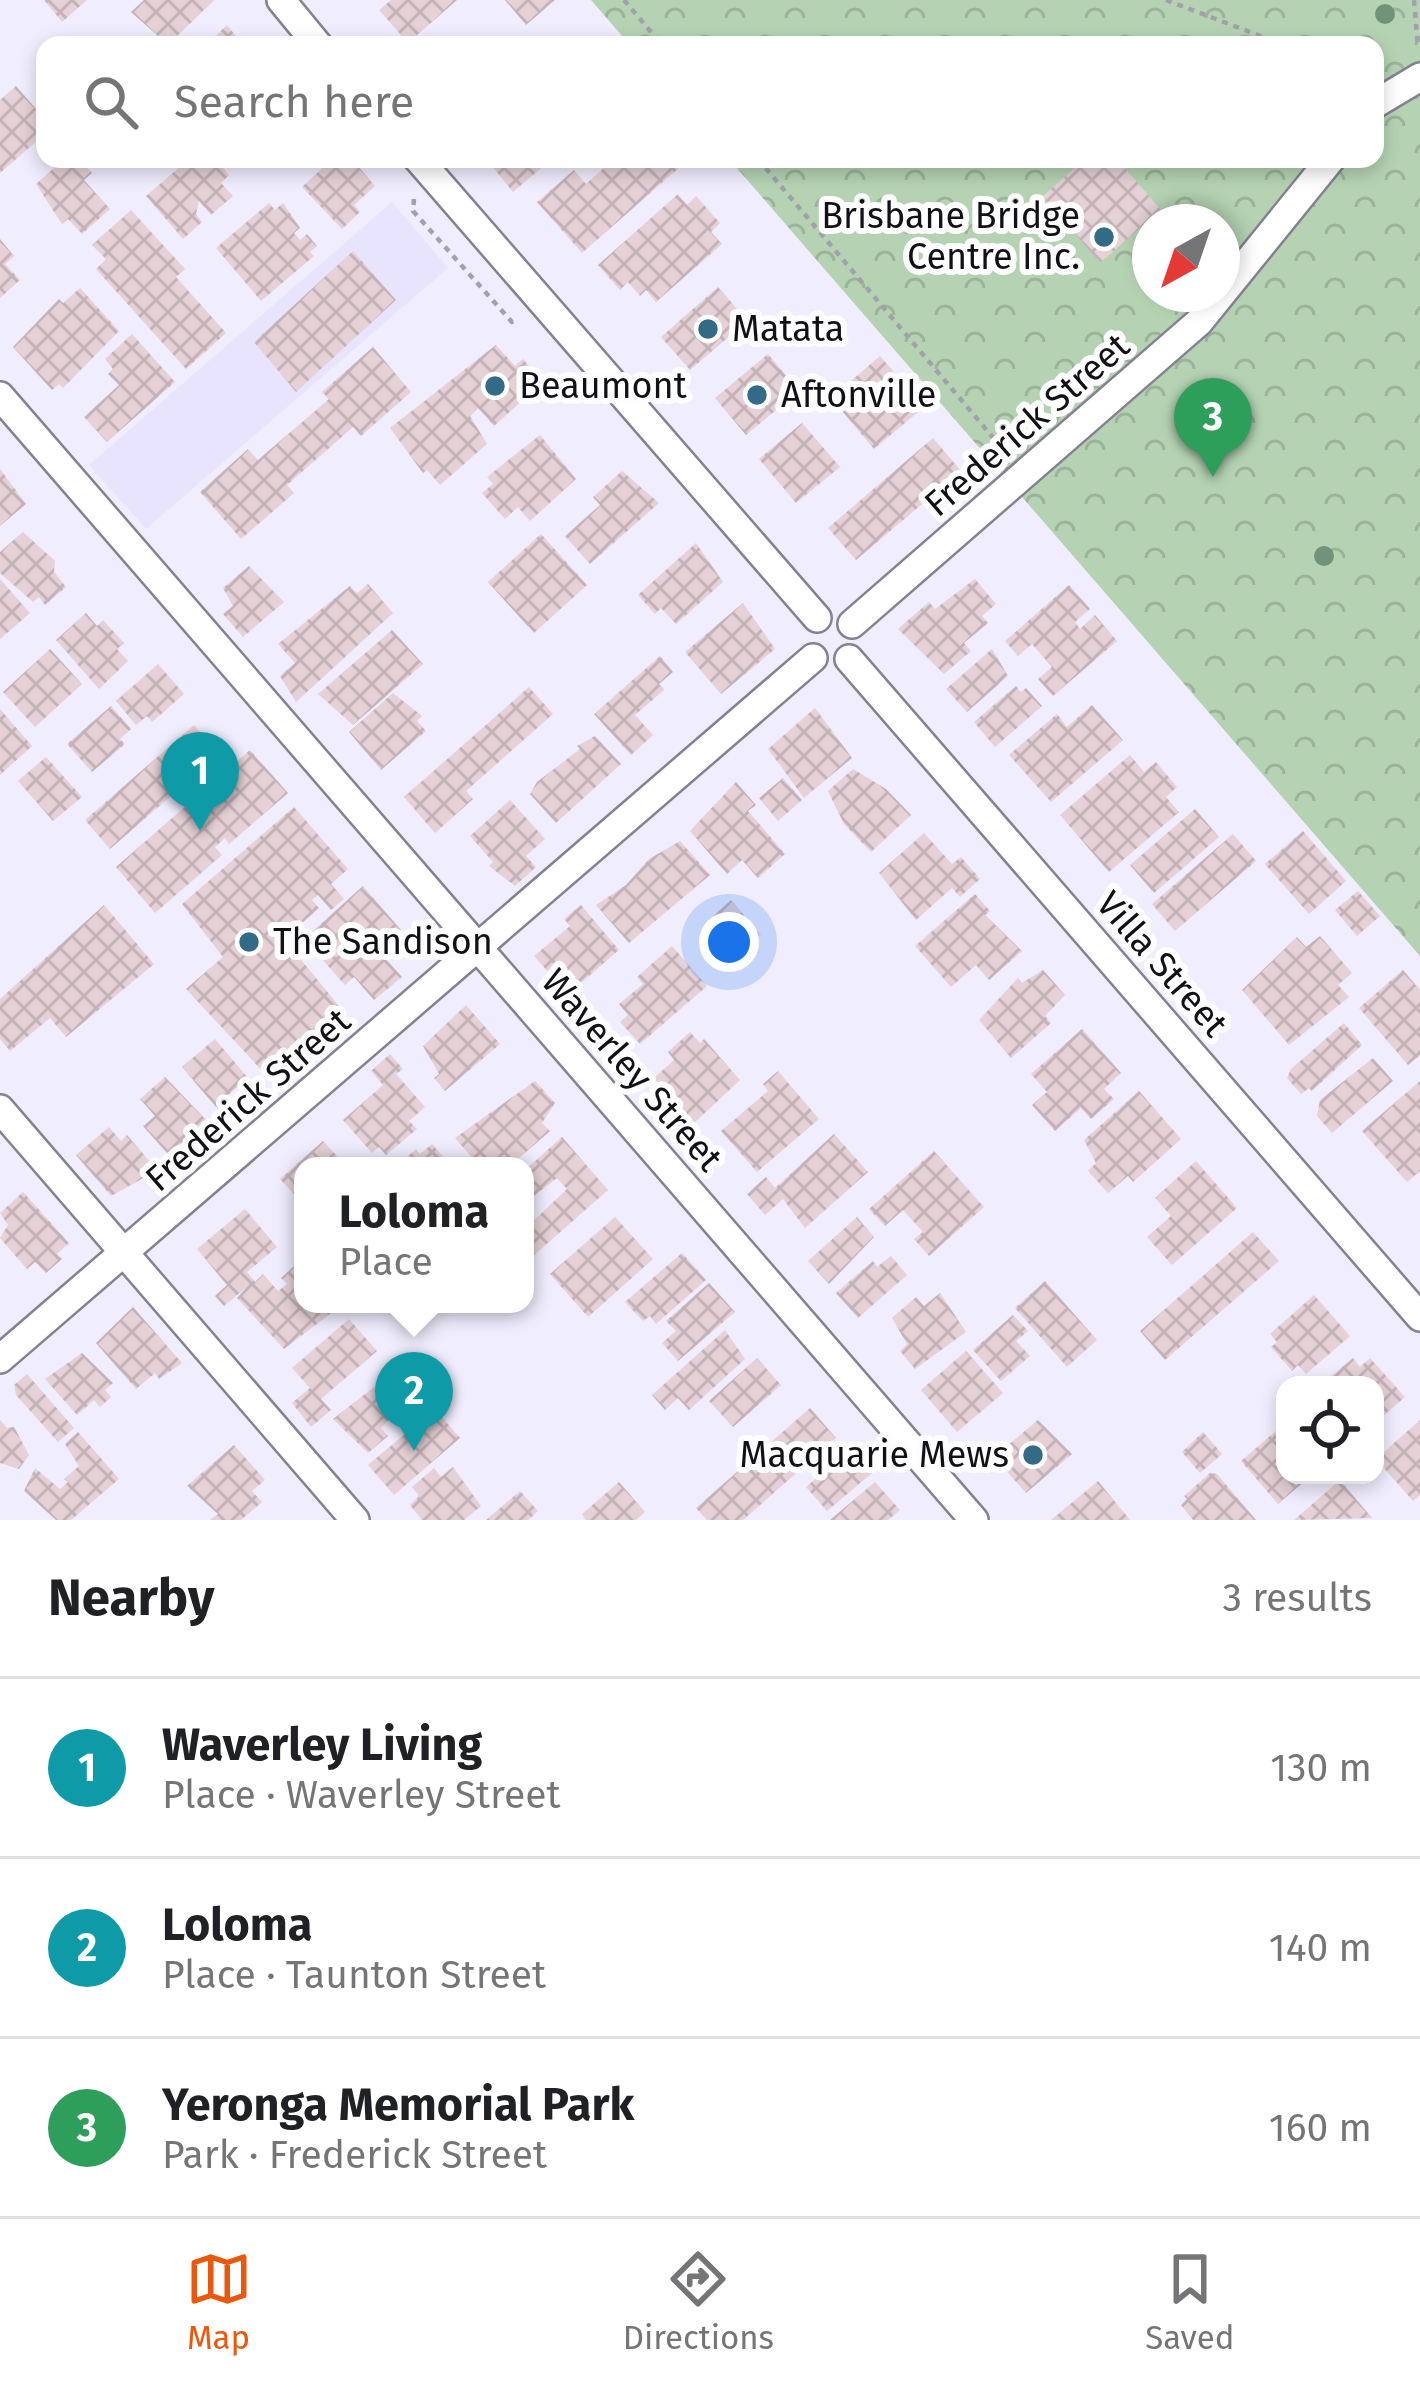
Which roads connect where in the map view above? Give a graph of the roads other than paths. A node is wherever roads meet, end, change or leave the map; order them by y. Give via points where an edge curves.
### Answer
1 (280, 0) edge
2 (310, 36) edge
3 (1420, 76) edge
4 (1384, 98) edge
5 (426, 168) edge
6 (1323, 168) edge
7 (0, 396) edge
8 (817, 618) junction
9 (852, 624) junction
10 (813, 658) junction
11 (849, 659) junction
12 (478, 948) junction
13 (0, 1109) edge
14 (124, 1254) junction
15 (1420, 1317) edge
16 (0, 1359) edge
17 (355, 1520) edge
18 (974, 1520) edge

1 - 2 street
3 - 4 street
5 - 8 street
6 - 9 street, Frederick Street via 1199,322
7 - 12 street, Waverley Street
8 - 9 street via 839,615
8 - 10 street via 806,637
9 - 11 street via 857,646
10 - 11 street via 827,666
10 - 12 street, Frederick Street
11 - 15 street, Villa Street
12 - 14 street, Frederick Street
12 - 18 street, Waverley Street
13 - 14 street
14 - 16 street, Frederick Street
14 - 17 street

